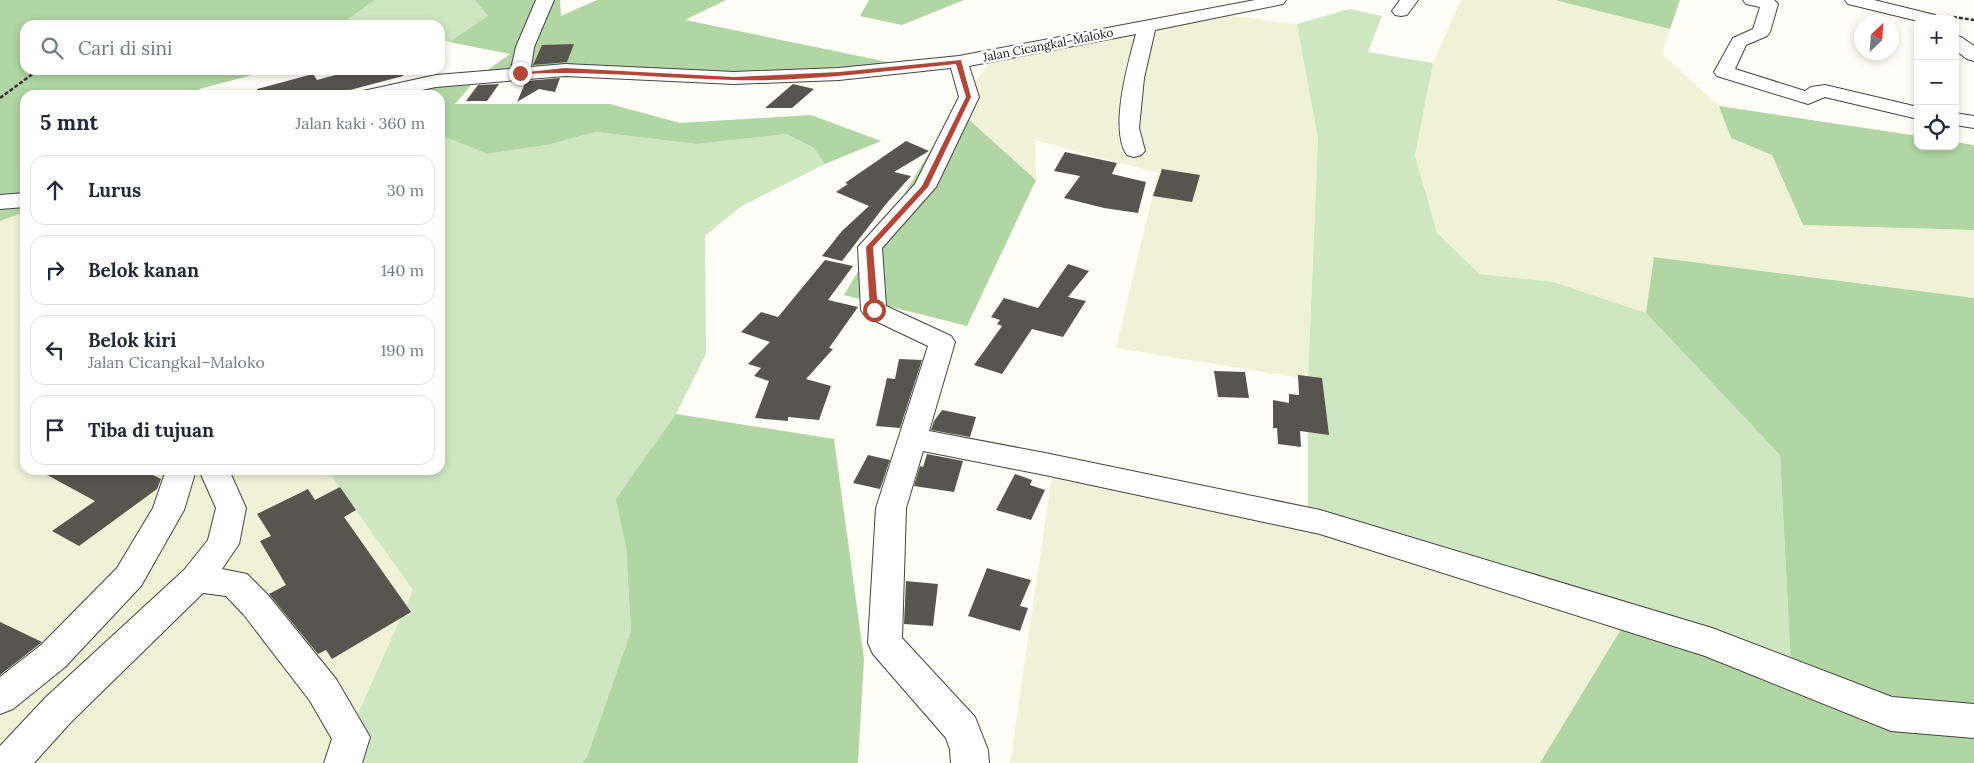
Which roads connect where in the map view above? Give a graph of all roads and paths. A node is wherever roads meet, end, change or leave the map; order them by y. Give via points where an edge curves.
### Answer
1 (545, 0) edge
2 (1277, 0) edge
3 (1752, 0) edge
4 (1854, 0) edge
5 (1917, 0) edge
6 (1914, 15) edge
7 (1927, 15) edge
8 (1147, 26) junction
9 (1959, 44) edge
10 (1974, 55) edge
11 (959, 62) junction
12 (520, 73) junction
13 (31, 75) edge
14 (392, 75) edge
15 (400, 87) junction
16 (389, 90) edge
17 (0, 98) edge
18 (1914, 112) edge
19 (1959, 120) edge
20 (1974, 122) edge
21 (1134, 151) dead end
22 (20, 200) edge
23 (0, 202) edge
24 (914, 439) junction
25 (179, 475) edge
26 (216, 475) edge
27 (196, 579) junction
28 (53, 656) junction
29 (0, 698) edge
30 (59, 709) junction
31 (1974, 721) edge
32 (9, 763) edge
33 (343, 763) edge
34 (970, 763) edge

1 - 12 street via 525,47
2 - 8 street, Jalan Cicangkal–Maloko
3 - 18 street via 1769,4 1761,32 1739,42 1724,72 1808,98 1817,91 1830,92
4 - 6 street
5 - 7 street
8 - 11 street, Jalan Cicangkal–Maloko
8 - 21 street via 1134,78 1129,128
9 - 10 street
11 - 12 street, Jalan Cicangkal–Maloko via 839,74 734,78 600,70
11 - 24 street via 968,97 925,187 870,247 874,310 942,342
12 - 15 street, Jalan Cicangkal–Maloko via 436,80
13 - 17 path
14 - 15 street
15 - 16 street, Jalan Cicangkal–Maloko
19 - 20 street
22 - 23 street
24 - 31 street via 1320,522 1712,644 1891,714
24 - 34 street via 891,508 885,643 962,729
25 - 28 street via 168,510 129,577
26 - 27 street via 231,508 223,544
27 - 30 street
27 - 33 street via 235,584 256,605 323,690 352,737
28 - 29 street
28 - 30 street
30 - 32 street

